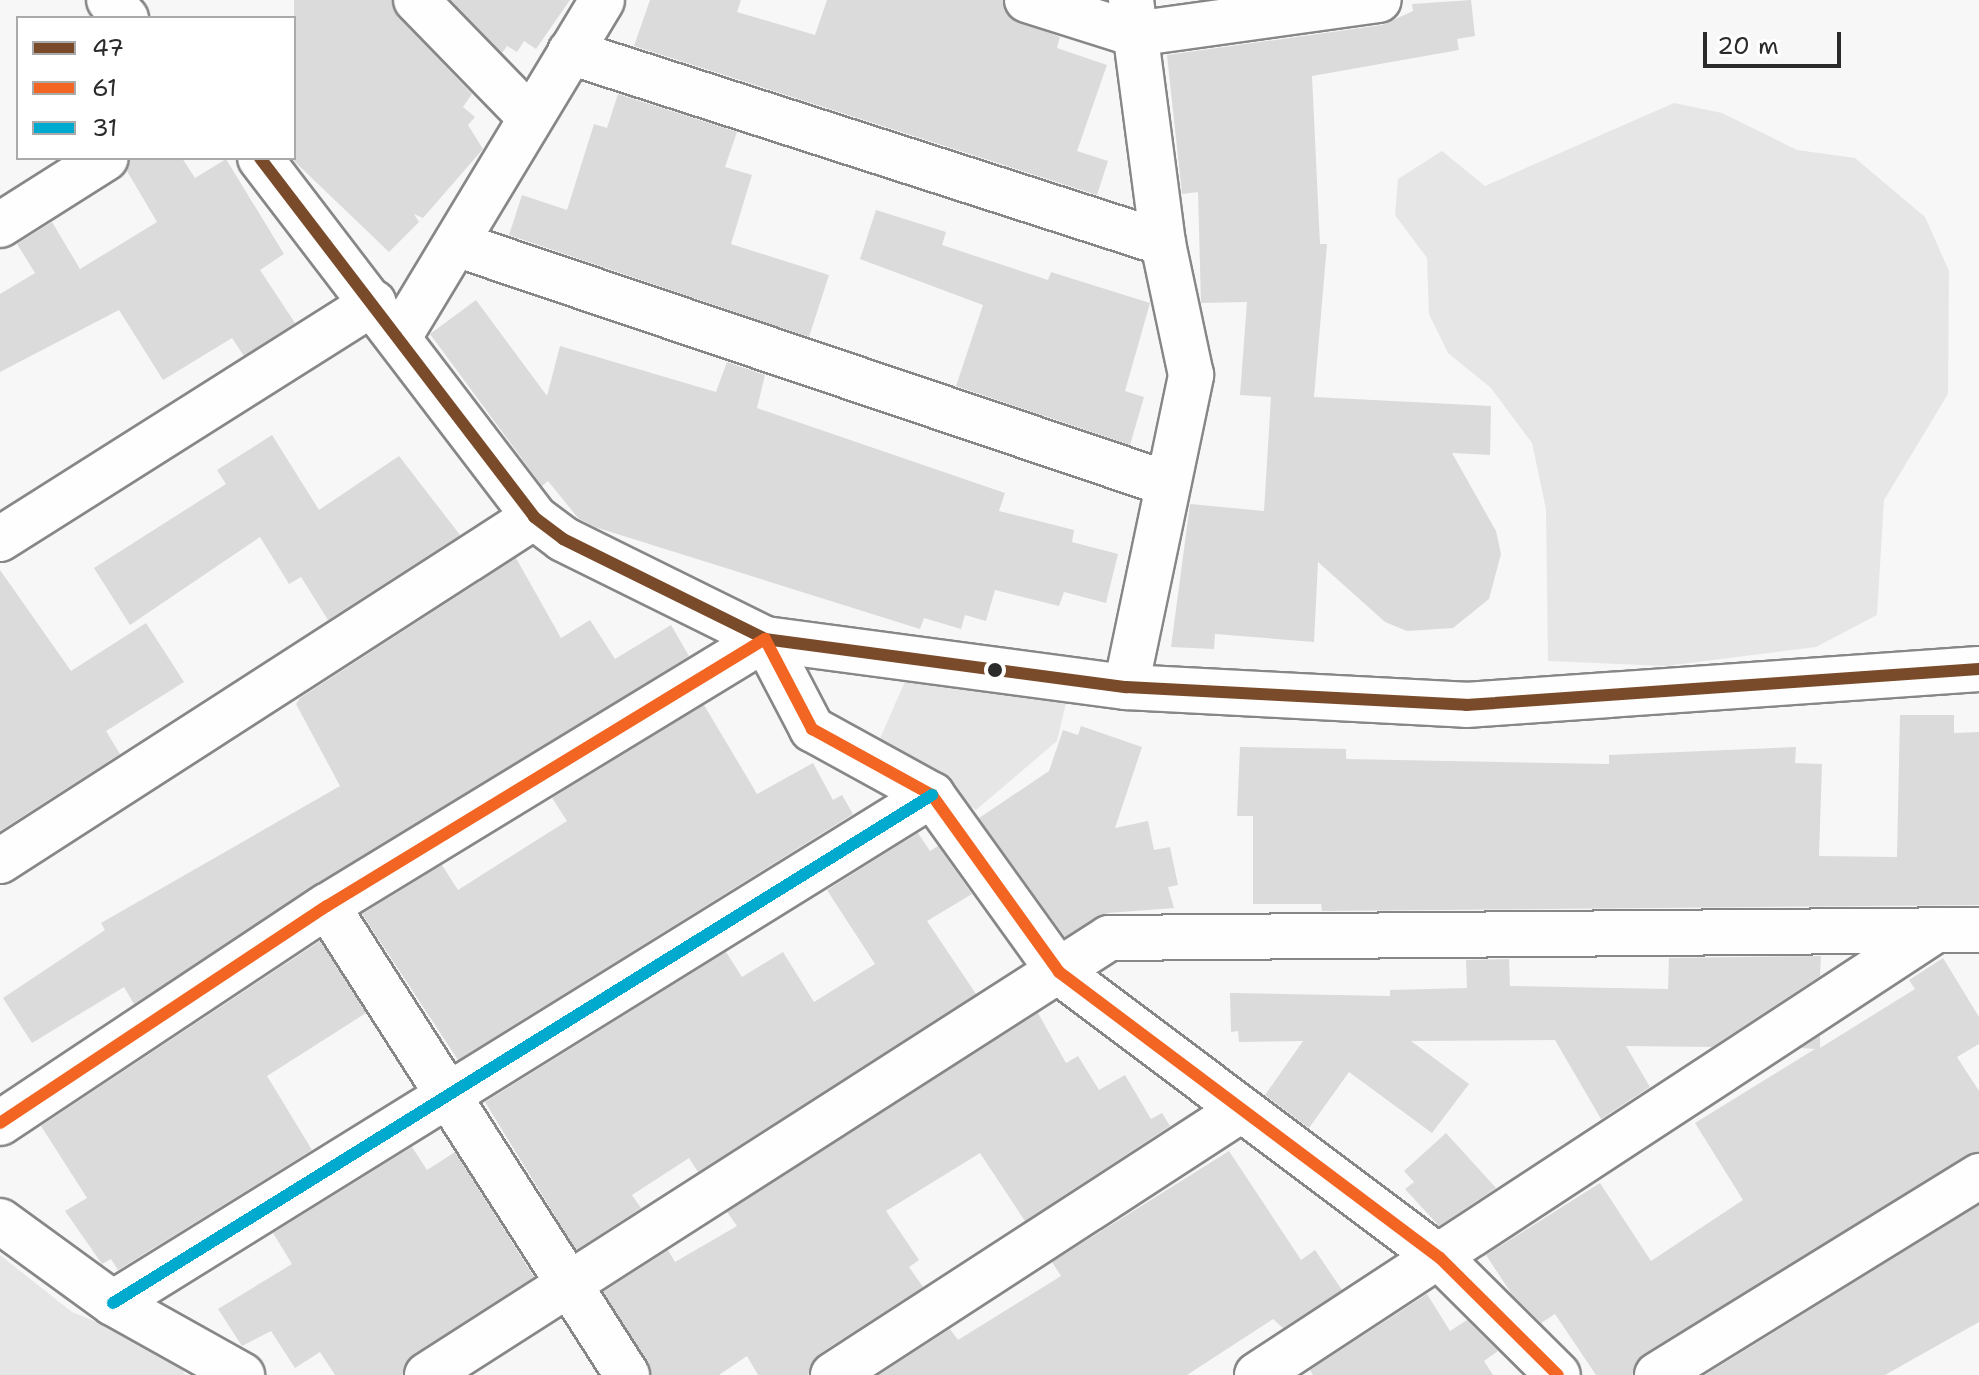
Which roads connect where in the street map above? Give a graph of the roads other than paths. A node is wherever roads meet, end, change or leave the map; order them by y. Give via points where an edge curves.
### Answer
1 (109, 0) edge
2 (416, 0) edge
3 (602, 0) edge
4 (1027, 0) edge
5 (1379, 0) edge
6 (124, 16) edge
7 (1132, 17) edge
8 (570, 52) junction
9 (528, 115) junction
10 (103, 160) edge
11 (262, 160) edge
12 (0, 225) edge
13 (1163, 243) junction
14 (456, 244) junction
15 (386, 320) junction
16 (1168, 484) junction
17 (534, 517) junction
18 (0, 539) edge
19 (765, 639) junction
20 (1979, 669) edge
21 (1126, 687) junction
22 (932, 795) junction
23 (0, 861) edge
24 (327, 906) junction
25 (1936, 930) junction
26 (1979, 930) edge
27 (1059, 972) junction
28 (444, 1095) junction
29 (1239, 1111) junction
30 (0, 1123) edge
31 (1979, 1176) edge
32 (0, 1221) edge
33 (1440, 1258) junction
34 (569, 1285) junction
35 (113, 1303) junction
36 (242, 1375) edge
37 (427, 1375) edge
38 (627, 1375) edge
39 (833, 1375) edge
40 (1257, 1375) edge
41 (1558, 1375) edge
42 (1657, 1375) edge

1 - 6 street
2 - 9 street
3 - 8 street
4 - 7 street
5 - 7 street
7 - 13 street
8 - 9 street
8 - 13 street
9 - 14 street
10 - 12 street
11 - 15 street
13 - 16 street via 1191,375
14 - 15 street
14 - 16 street
15 - 17 street
15 - 18 street
16 - 21 street
17 - 19 street via 563,539
17 - 23 street
19 - 21 street
19 - 22 street via 812,729
19 - 24 street
20 - 21 street via 1466,705
22 - 27 street
22 - 28 street
24 - 28 street
24 - 30 street
25 - 26 street
25 - 27 street via 1109,938
25 - 33 street
27 - 29 street
27 - 34 street
28 - 34 street
28 - 35 street
29 - 33 street
29 - 39 street
31 - 42 street
32 - 35 street
33 - 40 street
33 - 41 street
34 - 37 street
34 - 38 street
35 - 36 street

